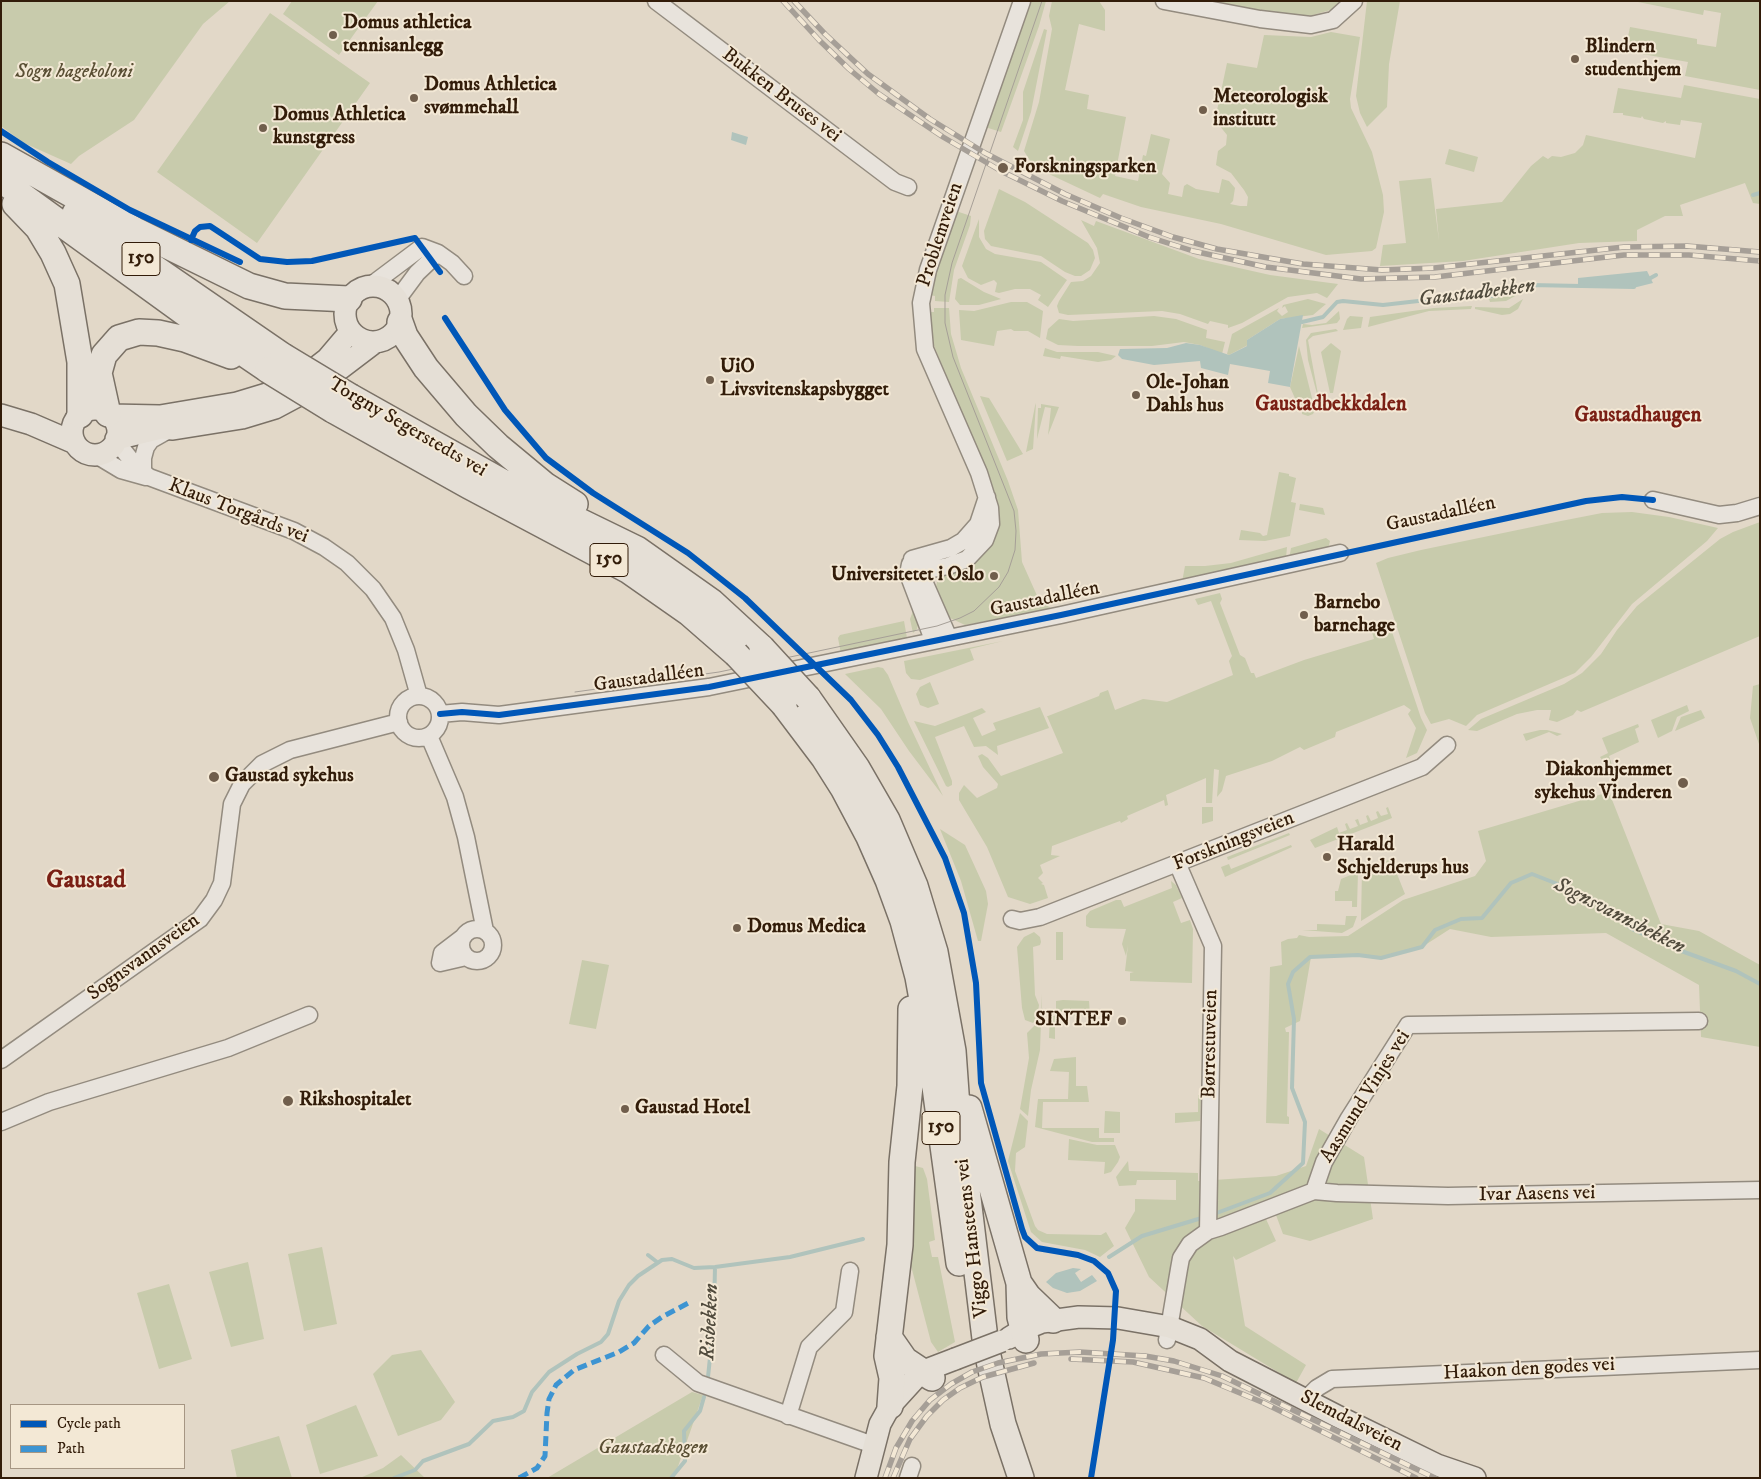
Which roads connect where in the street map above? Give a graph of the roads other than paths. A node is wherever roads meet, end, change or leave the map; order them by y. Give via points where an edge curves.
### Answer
1 (656, 1) edge
2 (1022, 1) edge
3 (1164, 1) edge
4 (1354, 1) edge
5 (1, 155) edge
6 (1, 160) edge
7 (1, 180) edge
8 (908, 187) dead end
9 (1, 193) edge
10 (438, 253) junction
11 (464, 276) dead end
12 (370, 286) junction
13 (349, 299) junction
14 (399, 311) junction
15 (350, 332) junction
16 (374, 343) junction
17 (269, 365) junction
18 (342, 403) junction
19 (109, 414) junction
20 (1, 415) edge
21 (78, 417) junction
22 (31, 424) junction
23 (173, 429) junction
24 (116, 440) junction
25 (75, 443) junction
26 (96, 455) junction
27 (146, 474) junction
28 (1653, 500) dead end
29 (1760, 506) edge
30 (621, 539) junction
31 (1340, 553) dead end
32 (940, 638) junction
33 (419, 696) junction
34 (808, 698) joint
35 (784, 705) joint
36 (440, 714) junction
37 (399, 722) junction
38 (429, 736) junction
39 (1447, 745) dead end
40 (843, 788) junction
41 (1178, 864) junction
42 (477, 897) junction
43 (1012, 919) dead end
44 (485, 931) junction
45 (465, 935) junction
46 (466, 957) junction
47 (309, 1015) dead end
48 (1699, 1021) dead end
49 (953, 1051) junction
50 (1, 1060) edge
51 (1, 1122) edge
52 (1314, 1190) junction
53 (1760, 1190) edge
54 (1208, 1228) junction
55 (850, 1271) dead end
56 (1019, 1282) junction
57 (1053, 1320) junction
58 (1169, 1334) junction
59 (889, 1337) junction
60 (1015, 1337) junction
61 (664, 1355) dead end
62 (1760, 1360) edge
63 (938, 1369) junction
64 (1306, 1399) junction
65 (890, 1406) junction
66 (788, 1416) junction
67 (876, 1446) junction
68 (866, 1478) edge
69 (1003, 1478) edge
70 (1021, 1478) edge
71 (1475, 1478) edge

1 - 8 street, Bukken Bruses vei via 895,182
2 - 32 street, Problemveien via 933,255 921,303 928,359 987,497 991,524 979,548 961,562 914,568
3 - 4 street via 1310,25 1333,20
5 - 13 highway via 142,234 249,286 285,296
6 - 17 highway, Torgny Segerstedts vei / 150 via 128,250
7 - 17 highway, Torgny Segerstedts vei / 150 via 190,317
9 - 21 highway via 24,210 38,228 67,284 80,362
10 - 11 street
10 - 12 street via 422,247
10 - 14 street via 417,273
12 - 13 main road via 355,292
12 - 14 main road via 383,288
13 - 15 main road via 344,315
14 - 16 main road via 389,337
14 - 30 highway via 405,336 426,368 466,415 546,485
15 - 16 main road via 358,339
15 - 19 main road via 327,359 309,373 270,393 237,403 171,414
16 - 23 main road via 320,384 275,408 242,418
17 - 18 highway, Torgny Segerstedts vei / 150, bridge
17 - 19 highway via 169,335 148,332 126,335 113,343 101,363 100,381
18 - 30 highway, Torgny Segerstedts vei / 150
18 - 35 highway, Torgny Segerstedts vei / 150, bridge via 468,486 629,571 689,613 736,654
19 - 21 main road via 96,410
19 - 24 main road via 117,426
20 - 22 main road
21 - 22 main road
21 - 25 main road via 72,431
22 - 25 main road
23 - 24 main road via 144,430
23 - 27 street via 146,446 143,458
24 - 26 main road via 108,451
24 - 27 street, Klaus Torgårds vei
25 - 26 main road via 84,452
26 - 27 street, Klaus Torgårds vei via 120,470
27 - 33 street, Klaus Torgårds vei via 294,531 347,564 373,589 393,618
28 - 29 street via 1719,514
30 - 34 highway, Torgny Segerstedts vei / 150, bridge via 712,602 762,648
31 - 32 street, Gaustadalléen via 1061,615
32 - 36 street, Gaustadalléen via 709,687 499,715
33 - 36 street via 431,699
33 - 37 street via 403,704
34 - 49 highway, Viggo Hansteens vei / 150 via 857,768 906,861 935,952
35 - 40 highway, Viggo Hansteens vei / 150
36 - 38 street via 439,725
37 - 38 street via 410,736
37 - 50 street, Sognsvannsveien via 290,750 271,758 254,771 242,784 232,804 222,883 200,919
38 - 42 street via 455,797 473,864
39 - 41 street, Forskningsveien via 1422,767
40 - 59 highway via 852,820 888,909 901,952 911,1009 910,1086 902,1162 900,1245
40 - 69 highway, Viggo Hansteens vei / 150 via 888,880 918,977 970,1350 979,1401
41 - 43 street, Forskningsveien via 1040,917 1020,921
41 - 54 street, Børrestuveien via 1213,946
42 - 44 street
42 - 45 street
44 - 45 street via 476,929
44 - 46 street via 493,942 489,955 478,961
45 - 46 street via 461,946
45 - 46 street via 442,953 440,963
47 - 51 street via 228,1048 48,1102
48 - 52 street, Aasmund Vinjes vei via 1408,1025 1349,1118 1324,1162
49 - 56 highway
49 - 70 highway, Viggo Hansteens vei / 150 via 986,1347 1003,1424
52 - 53 street, Ivar Aasens vei via 1448,1196
52 - 54 street via 1221,1227
54 - 58 street via 1190,1244 1182,1258
55 - 66 street via 844,1312 809,1347
56 - 57 highway via 1028,1296
56 - 60 highway
57 - 58 main road, Slemdalsveien via 1118,1318
57 - 60 main road, Slemdalsveien
58 - 60 main road, Slemdalsveien via 1100,1331
58 - 64 main road, Slemdalsveien via 1200,1339 1230,1361
59 - 63 highway via 898,1353
59 - 65 highway
60 - 63 main road, Slemdalsveien, bridge
61 - 66 street via 698,1383
62 - 64 street, Haakon den godes vei via 1332,1379
63 - 65 main road, Slemdalsveien
63 - 67 main road, Slemdalsveien
64 - 71 main road, Slemdalsveien via 1430,1462
65 - 67 main road, Slemdalsveien via 880,1424
66 - 67 street
67 - 68 main road, Slemdalsveien

